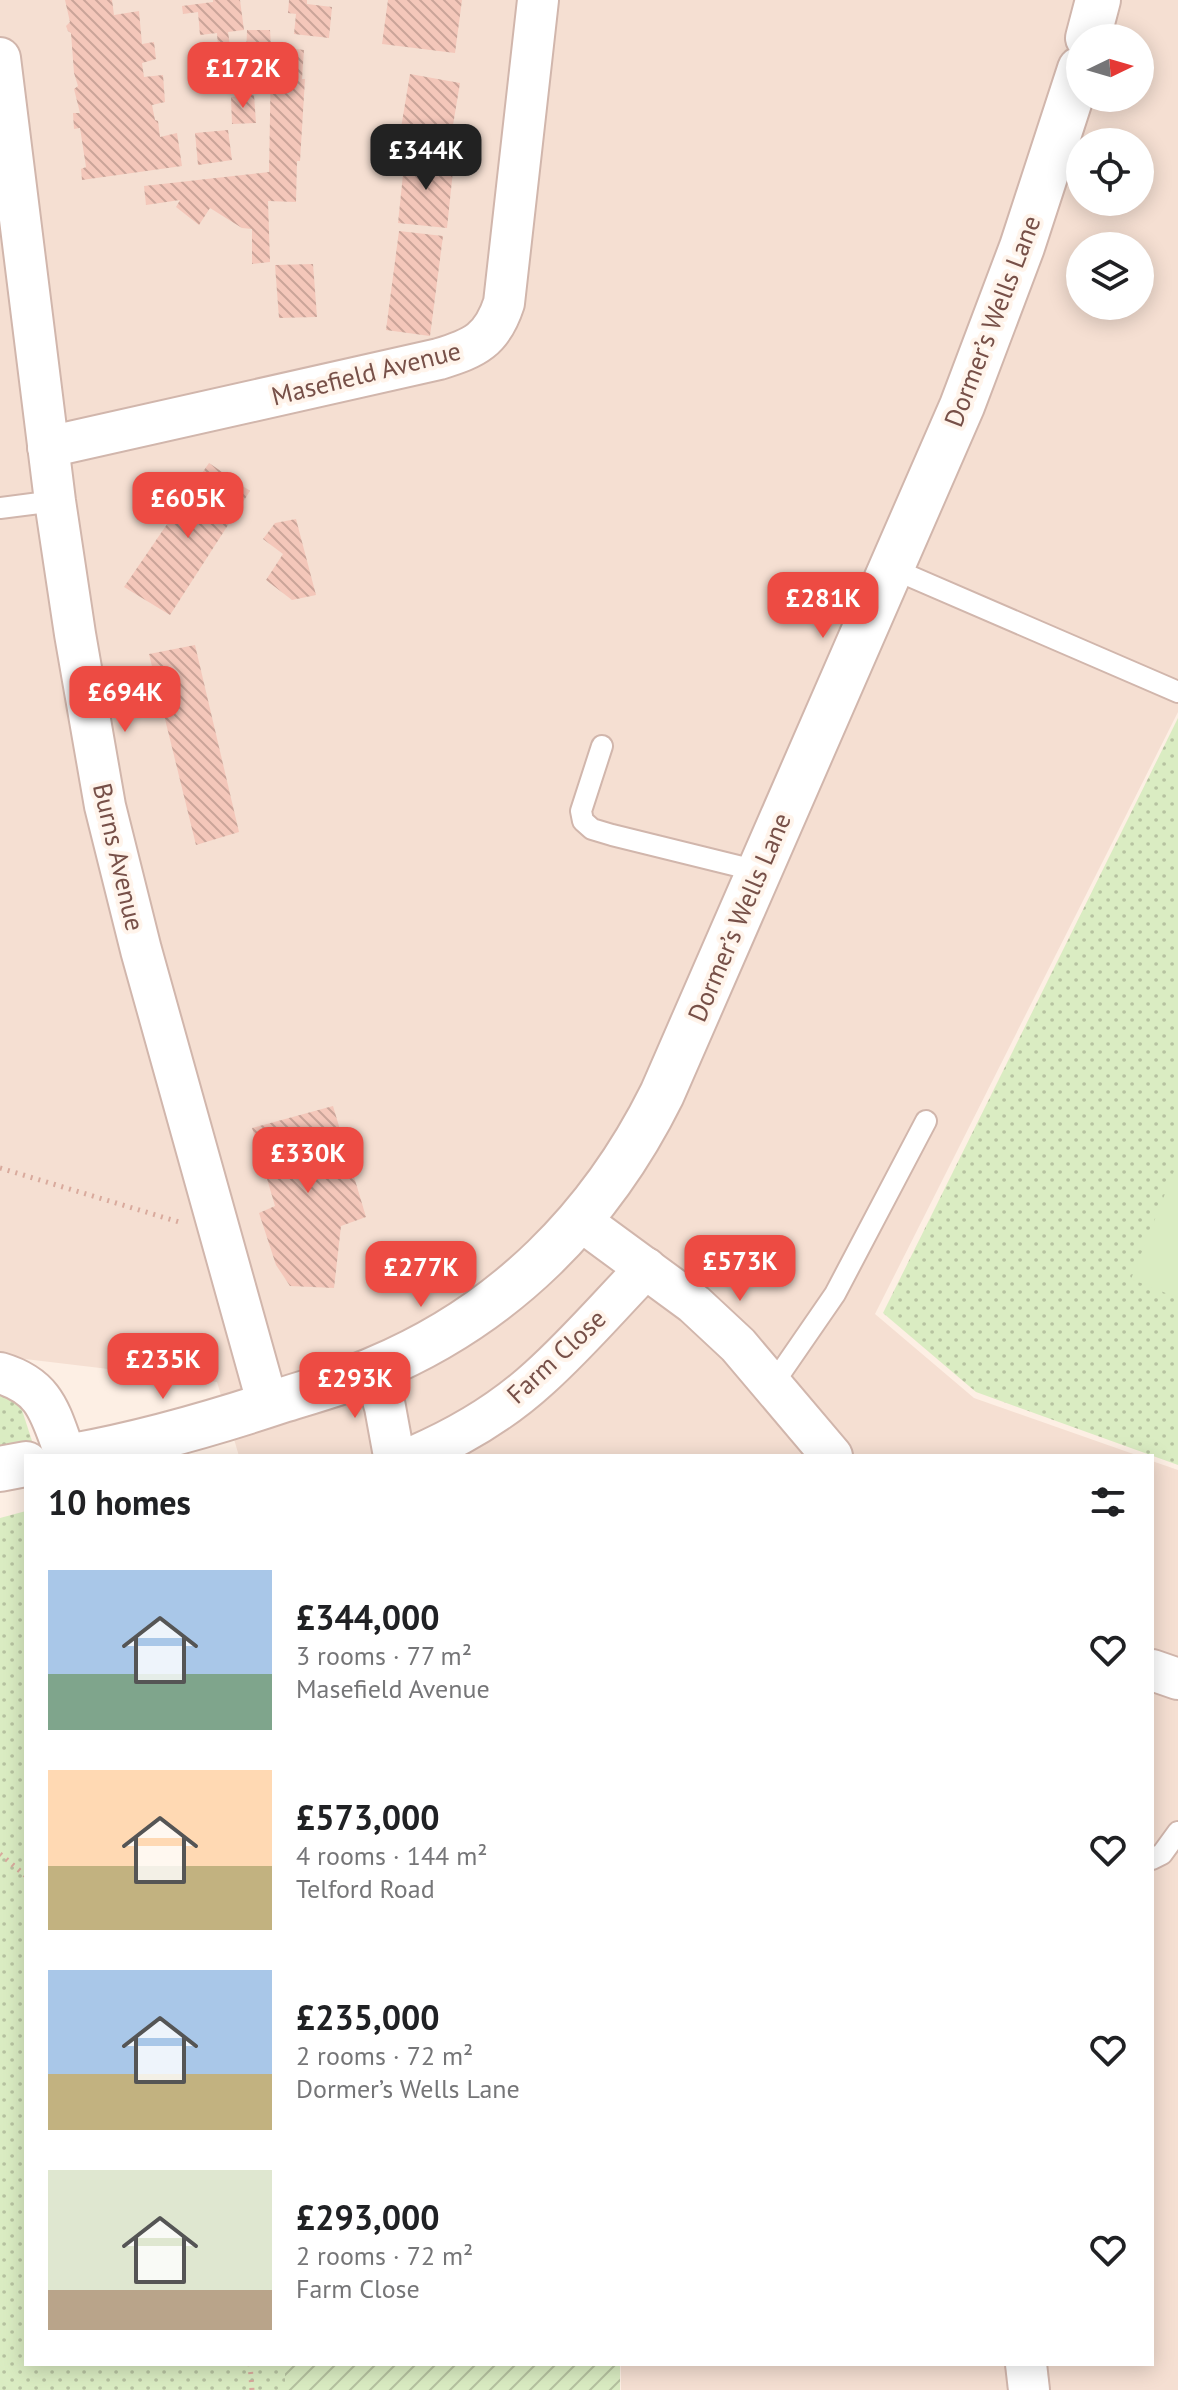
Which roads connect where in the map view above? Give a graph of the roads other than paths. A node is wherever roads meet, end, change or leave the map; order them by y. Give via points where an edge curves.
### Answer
1 (538, 0) edge
2 (1098, 0) edge
3 (1092, 24) edge
4 (0, 58) edge
5 (1066, 112) edge
6 (48, 447) junction
7 (55, 501) junction
8 (0, 508) edge
9 (891, 568) junction
10 (1178, 692) edge
11 (602, 746) dead end
12 (758, 871) junction
13 (926, 1121) dead end
14 (581, 1221) junction
15 (646, 1268) junction
16 (374, 1370) junction
17 (0, 1373) edge
18 (773, 1384) junction
19 (268, 1405) junction
20 (65, 1454) edge
21 (84, 1454) edge
22 (394, 1454) edge
23 (420, 1454) edge
24 (830, 1454) edge
25 (24, 1464) edge
26 (0, 1469) edge
27 (1154, 1671) edge
28 (1178, 1679) edge
29 (1178, 1832) edge
30 (1154, 1858) edge
31 (1026, 2366) edge
32 (1029, 2390) edge

1 - 6 street, Masefield Avenue via 504,303 490,333 464,351 439,359
2 - 3 street
4 - 6 street, Burns Avenue
5 - 9 street, Dormer’s Wells Lane via 992,329
6 - 7 street, Burns Avenue
7 - 8 lane
7 - 19 street, Burns Avenue via 105,806
9 - 10 lane
9 - 12 street, Dormer’s Wells Lane
11 - 12 lane via 581,811 592,829
12 - 14 street, Dormer’s Wells Lane via 645,1129
13 - 18 lane via 835,1294
14 - 15 street
14 - 16 street, Dormer’s Wells Lane via 531,1272 484,1309
15 - 18 street via 694,1304
15 - 23 street, Farm Close via 540,1378 490,1415
16 - 19 street, Dormer’s Wells Lane
16 - 22 street
17 - 20 street via 19,1378 39,1394
18 - 24 street
19 - 21 street, Dormer’s Wells Lane
25 - 26 street
27 - 28 street
29 - 30 lane
31 - 32 street

